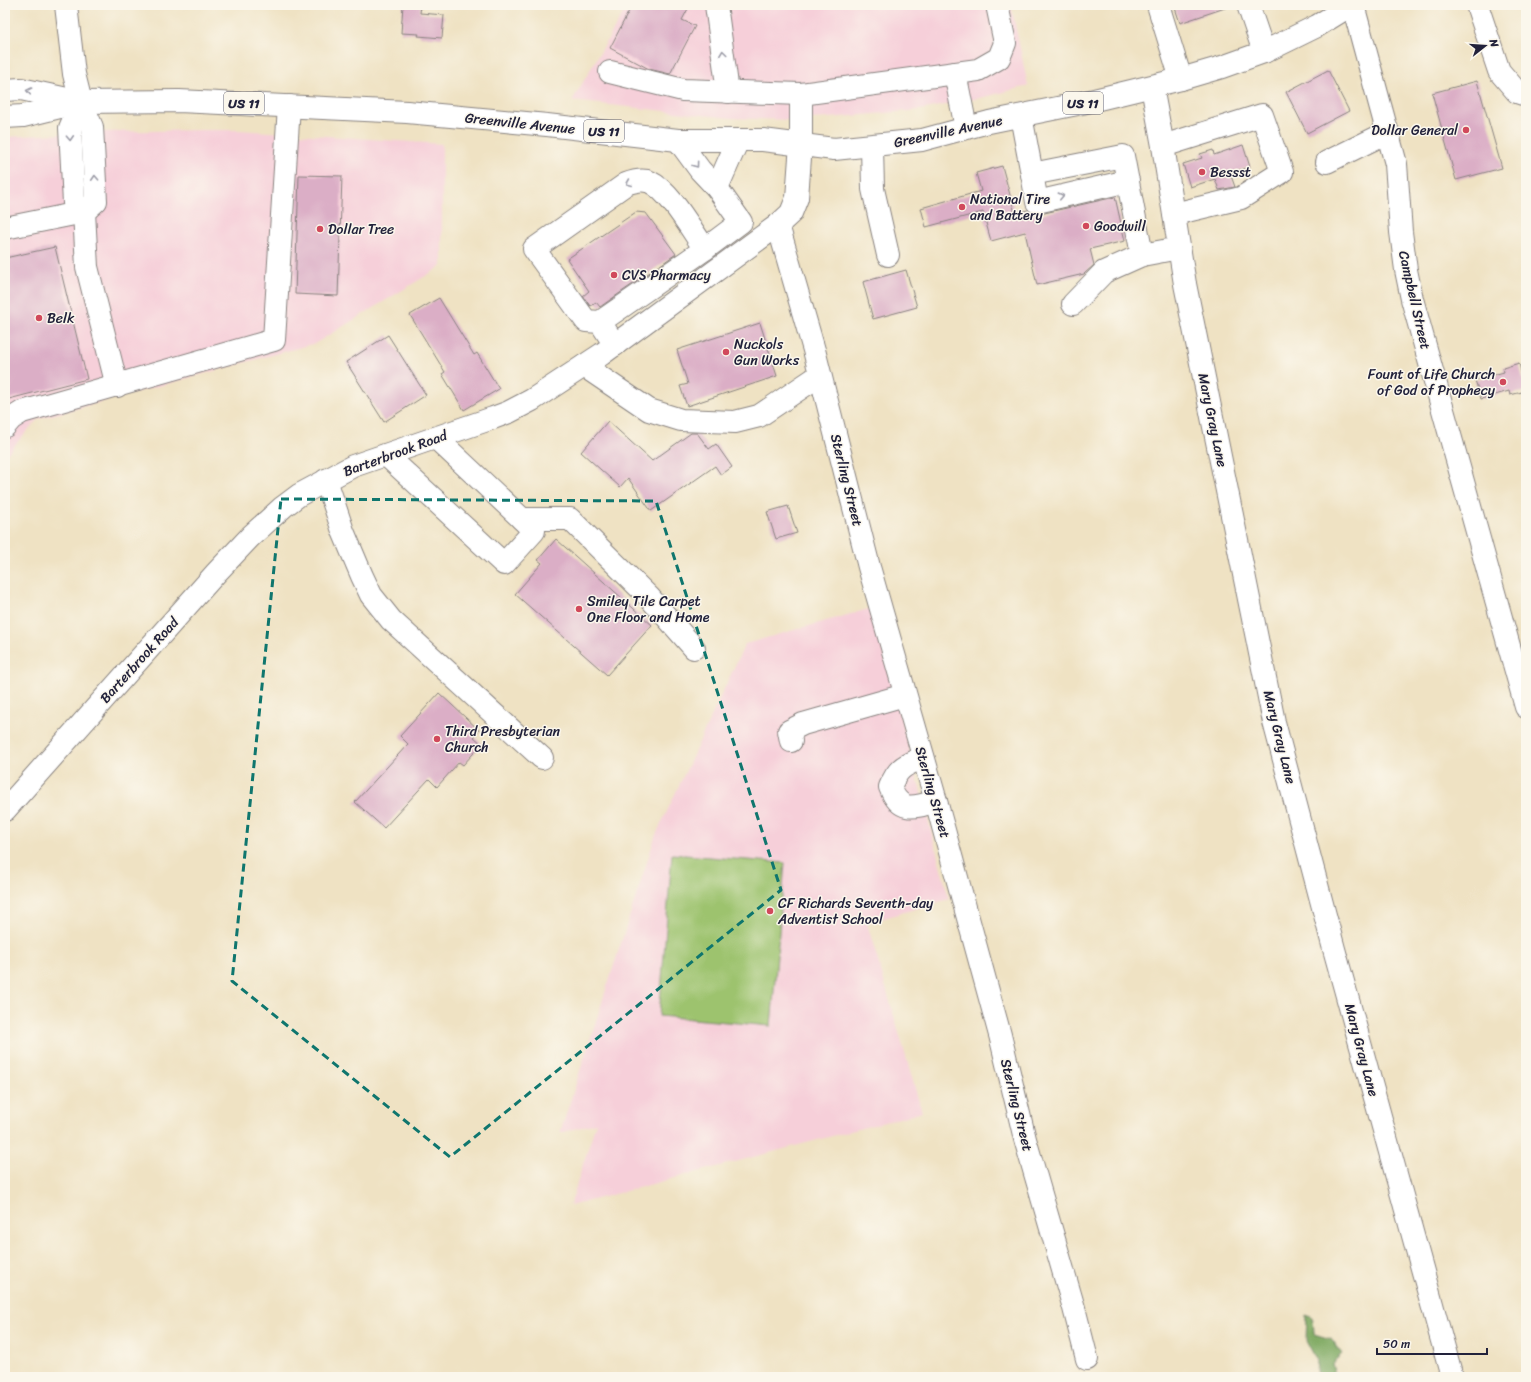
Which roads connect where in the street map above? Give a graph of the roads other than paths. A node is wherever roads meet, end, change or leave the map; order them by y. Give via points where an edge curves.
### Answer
1 (66, 5) edge
2 (716, 5) edge
3 (997, 5) edge
4 (1158, 5) edge
5 (1248, 5) edge
6 (1352, 5) edge
7 (1477, 5) edge
8 (1264, 52) junction
9 (610, 72) dead end
10 (955, 74) junction
11 (1181, 79) junction
12 (1152, 87) junction
13 (5, 90) edge
14 (728, 92) junction
15 (801, 94) junction
16 (1526, 96) edge
17 (81, 102) junction
18 (289, 106) junction
19 (1021, 116) junction
20 (5, 117) edge
21 (966, 128) junction
22 (1388, 132) junction
23 (678, 140) junction
24 (738, 140) junction
25 (801, 144) junction
26 (872, 146) junction
27 (1163, 146) junction
28 (1327, 162) dead end
29 (717, 188) junction
30 (84, 212) junction
31 (1174, 214) junction
32 (778, 225) junction
33 (5, 228) edge
34 (1179, 248) junction
35 (705, 249) junction
36 (888, 256) dead end
37 (1142, 256) junction
38 (1073, 304) dead end
39 (600, 322) junction
40 (615, 345) junction
41 (584, 366) junction
42 (820, 375) junction
43 (117, 386) junction
44 (5, 426) edge
45 (436, 438) junction
46 (386, 455) junction
47 (326, 480) junction
48 (522, 519) junction
49 (694, 648) dead end
50 (906, 695) junction
51 (1526, 707) edge
52 (791, 741) dead end
53 (923, 756) junction
54 (542, 758) dead end
55 (8, 800) edge
56 (936, 801) junction
57 (1087, 1359) dead end
58 (1452, 1377) edge

1 - 17 street via 74,74
14 -> 2 street
3 - 10 street via 1005,43 999,58 978,70
4 - 11 street
5 - 8 street
6 - 8 street, Greenville Avenue / US 11 via 1317,26
6 - 22 street, Campbell Street
7 - 16 street via 1499,71 1516,92
8 - 11 street, Greenville Avenue / US 11
9 - 14 street via 683,90
10 - 15 street
10 - 21 street
11 - 12 street, Greenville Avenue / US 11
12 - 19 street, Greenville Avenue / US 11
12 - 27 street, Mary Gray Lane
17 -> 13 street, US 11 via 21,89
14 - 15 street
15 - 25 street, Barterbrook Road
17 - 18 street, US 11 via 179,101
17 - 20 street, US 11 via 23,116
17 - 30 street via 92,127 96,201
18 - 23 street, Greenville Avenue / US 11 via 407,112
18 - 43 street via 274,340
19 - 21 street, Greenville Avenue / US 11
19 - 37 street via 1032,174 1123,156
21 - 26 street, Greenville Avenue / US 11 via 922,140
22 - 28 street
22 - 51 street, Campbell Street via 1396,164 1401,232 1412,299
23 - 24 street, Greenville Avenue / US 11
23 -> 29 street
24 - 25 street, Greenville Avenue / US 11
24 - 29 street
25 - 26 street, Greenville Avenue / US 11 via 834,149
25 - 32 street, Barterbrook Road via 796,203 791,213
26 - 36 street via 873,189
27 - 31 street, Mary Gray Lane
27 - 31 street via 1262,115 1282,172 1241,198
29 - 35 street via 741,222
30 - 33 street
30 - 43 street via 87,267
31 - 34 street, Mary Gray Lane
32 - 40 street, Barterbrook Road
32 - 42 street, Sterling Street
34 - 37 street
34 - 58 street, Mary Gray Lane via 1274,722
35 - 39 street
35 -> 39 street via 664,192 650,181 636,180 626,184 534,248 556,279 573,283
37 - 38 street via 1104,272
39 - 40 street
40 - 41 street, Barterbrook Road
41 - 42 street via 649,410 681,420 735,422 759,416
41 - 45 street, Barterbrook Road via 509,412
42 - 50 street, Sterling Street via 868,567
43 - 44 street via 22,412
45 - 46 street, Barterbrook Road
45 - 48 street
46 - 47 street, Barterbrook Road via 353,466
46 - 48 street via 504,564 534,531
47 - 54 street via 343,531 371,595 391,620
47 - 55 street, Barterbrook Road via 294,499 251,536
48 - 49 street via 570,520 649,597
50 - 52 street via 803,724 789,731
50 - 53 street, Sterling Street
53 - 56 street, Sterling Street
53 - 56 street via 902,766 894,775 890,787 894,798 902,805 915,808
56 - 57 street, Sterling Street via 1000,1035 1025,1139

